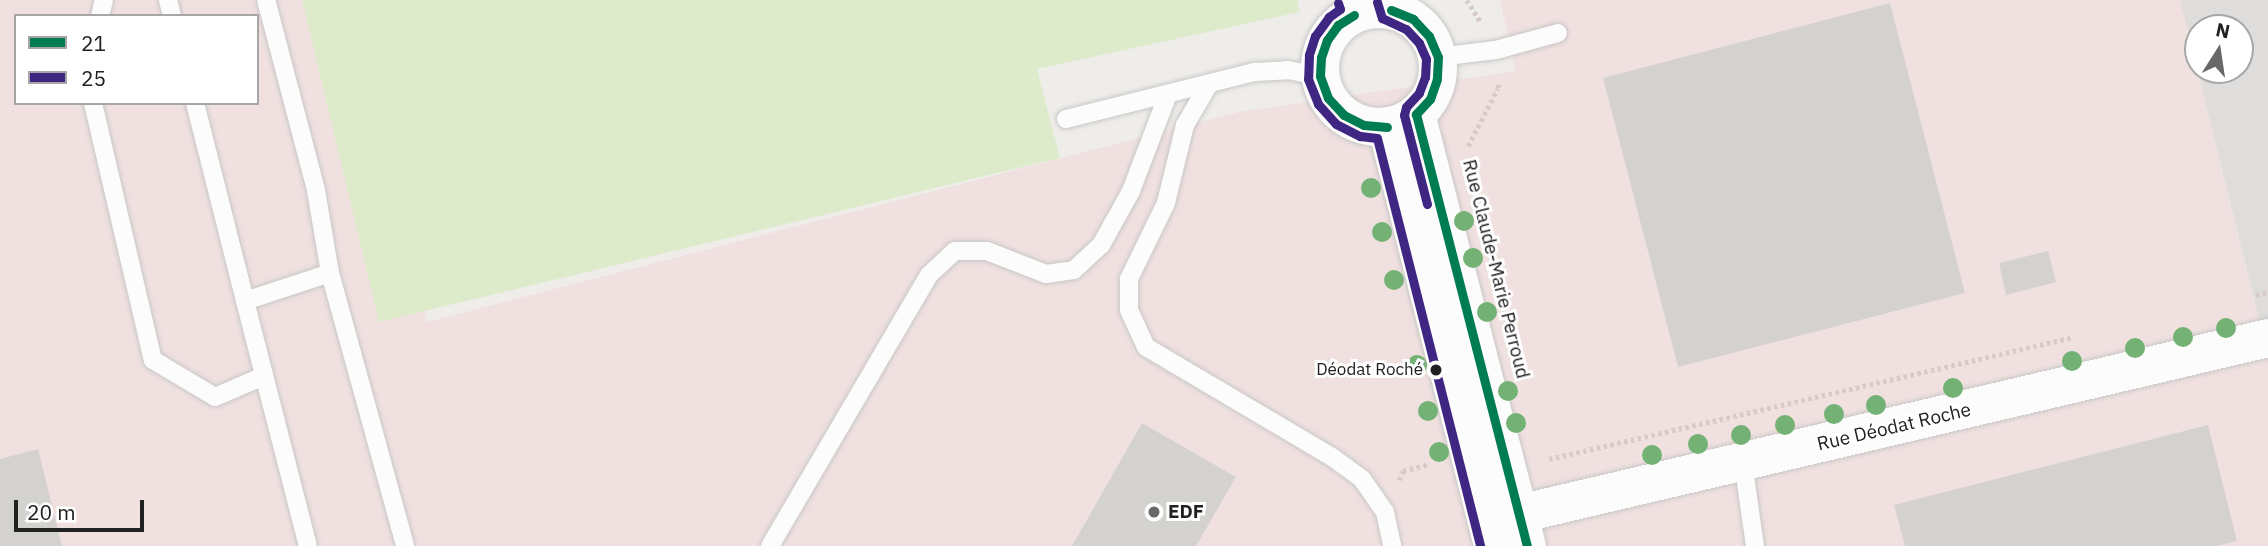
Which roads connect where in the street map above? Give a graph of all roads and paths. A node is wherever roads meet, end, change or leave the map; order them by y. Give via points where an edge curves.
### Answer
1 (266, 0) edge
2 (1467, 0) edge
3 (1390, 5) edge
4 (1352, 7) edge
5 (1558, 33) dead end
6 (1496, 50) junction
7 (1438, 57) junction
8 (1320, 76) junction
9 (1209, 84) junction
10 (1168, 94) junction
11 (93, 105) edge
12 (196, 105) edge
13 (1066, 119) dead end
14 (1401, 120) junction
15 (1466, 152) dead end
16 (330, 273) junction
17 (2268, 292) edge
18 (2255, 295) dead end
19 (245, 301) junction
20 (2078, 336) dead end
21 (2268, 338) edge
22 (264, 376) junction
23 (1544, 447) dead end
24 (1549, 459) junction
25 (1743, 462) junction
26 (1557, 506) junction
27 (1523, 530) edge
28 (308, 546) edge
29 (405, 546) edge
30 (770, 546) edge
31 (1392, 546) edge
32 (1493, 546) edge
33 (1755, 546) edge

1 - 16 lane via 316,190
2 - 6 path, Rue Claude-Marie Perroud
3 - 4 street
3 - 7 street via 1429,36
4 - 8 street via 1327,40
5 - 6 lane
6 - 7 lane
6 - 15 path, Rue Claude-Marie Perroud via 1498,88
7 - 14 street via 1430,99
8 - 9 lane via 1288,69
8 - 14 street via 1328,98 1343,115 1364,125
9 - 10 lane
9 - 31 lane via 1185,125 1166,203 1129,279 1129,310 1146,347 1362,478 1385,512
10 - 13 lane
10 - 30 lane via 1131,191 1101,245 1074,270 1046,274 987,251 955,251 929,275
11 - 22 lane via 153,360 215,397
12 - 19 lane
14 - 27 street, Rue Claude-Marie Perroud
14 - 32 street
16 - 19 lane
16 - 29 lane
17 - 18 path
19 - 22 lane
20 - 24 path
21 - 25 street, Rue Déodat Roche
22 - 28 lane
23 - 24 path
24 - 26 path
25 - 26 street, Rue Déodat Roche
25 - 33 lane
26 - 27 street, Rue Déodat Roche

